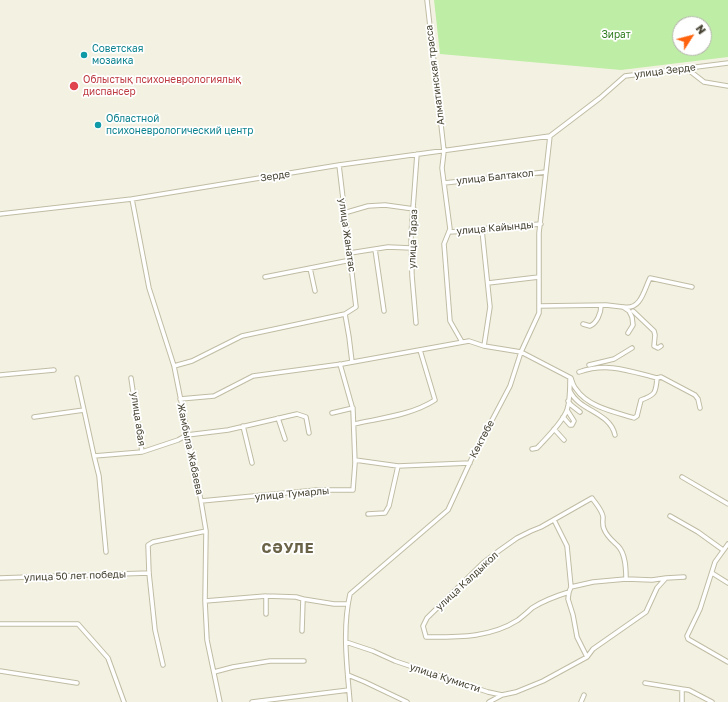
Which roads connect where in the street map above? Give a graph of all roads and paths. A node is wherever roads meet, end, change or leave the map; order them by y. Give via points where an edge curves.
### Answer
1 (427, 0) edge
2 (728, 63) edge
3 (686, 68) junction
4 (728, 86) edge
5 (550, 136) junction
6 (444, 151) junction
7 (417, 154) junction
8 (339, 165) junction
9 (546, 172) junction
10 (444, 183) junction
11 (132, 200) junction
12 (414, 209) junction
13 (344, 213) junction
14 (0, 214) edge
15 (541, 224) junction
16 (482, 230) junction
17 (449, 232) junction
18 (411, 248) junction
19 (375, 249) junction
20 (350, 253) junction
21 (351, 260) junction
22 (310, 268) junction
23 (265, 277) dead end
24 (539, 278) junction
25 (488, 282) junction
26 (692, 287) dead end
27 (316, 291) dead end
28 (539, 306) junction
29 (601, 306) junction
30 (623, 307) junction
31 (384, 311) dead end
32 (633, 311) dead end
33 (345, 314) junction
34 (416, 323) dead end
35 (583, 324) dead end
36 (628, 333) dead end
37 (462, 342) junction
38 (484, 346) junction
39 (661, 346) dead end
40 (632, 348) dead end
41 (420, 350) junction
42 (521, 352) junction
43 (352, 362) junction
44 (340, 364) junction
45 (589, 365) dead end
46 (174, 366) junction
47 (54, 370) dead end
48 (579, 372) dead end
49 (0, 375) edge
50 (77, 378) dead end
51 (132, 378) dead end
52 (571, 378) junction
53 (657, 378) junction
54 (570, 390) junction
55 (180, 399) junction
56 (568, 401) junction
57 (353, 408) junction
58 (700, 408) dead end
59 (84, 410) junction
60 (567, 410) junction
61 (580, 412) dead end
62 (332, 413) dead end
63 (34, 417) dead end
64 (278, 418) junction
65 (563, 418) junction
66 (354, 424) junction
67 (244, 426) junction
68 (554, 429) junction
69 (309, 433) dead end
70 (187, 434) junction
71 (615, 435) dead end
72 (285, 439) dead end
73 (564, 440) dead end
74 (532, 449) dead end
75 (142, 452) junction
76 (94, 456) junction
77 (355, 460) junction
78 (470, 462) junction
79 (252, 463) dead end
80 (398, 466) junction
81 (682, 477) dead end
82 (201, 501) junction
83 (728, 504) edge
84 (368, 514) dead end
85 (670, 516) dead end
86 (554, 520) junction
87 (206, 531) junction
88 (728, 544) edge
89 (723, 550) junction
90 (106, 552) dead end
91 (149, 573) junction
92 (712, 573) junction
93 (684, 577) dead end
94 (0, 578) edge
95 (666, 578) junction
96 (626, 579) junction
97 (652, 580) junction
98 (728, 583) edge
99 (571, 587) junction
100 (657, 588) junction
101 (569, 592) junction
102 (266, 596) junction
103 (303, 599) junction
104 (205, 600) junction
105 (347, 604) junction
106 (266, 614) dead end
107 (0, 624) edge
108 (302, 631) dead end
109 (346, 642) junction
110 (586, 657) junction
111 (304, 661) dead end
112 (728, 662) edge
113 (163, 665) dead end
114 (0, 671) edge
115 (214, 672) junction
116 (348, 675) junction
117 (77, 683) dead end
118 (645, 683) dead end
119 (682, 688) junction
120 (349, 690) junction
121 (584, 695) dead end
122 (502, 696) junction
123 (124, 702) edge
124 (220, 702) edge
125 (252, 702) edge
126 (350, 702) edge
127 (407, 702) edge
128 (489, 702) edge
129 (581, 702) edge
130 (682, 702) edge
131 (712, 702) edge

1 - 6 street, Алматинская трасса
2 - 3 street, улица Зерде
3 - 4 street via 704,82
3 - 5 street, улица Зерде via 625,76
5 - 6 street, Зерде
5 - 9 street, Көктөбе
6 - 7 street, Зерде
6 - 10 street, Алматинская трасса
7 - 8 street, Зерде
7 - 12 street, улица Тараз
8 - 11 street, Зерде
8 - 13 street, улица Жанатас
9 - 10 street, улица Балтакол
9 - 15 street, Көктөбе
10 - 17 street, Алматинская трасса
11 - 14 street, Зерде
11 - 46 street, Жамбыла Жабаева via 149,288
12 - 13 street via 384,205 368,206
12 - 18 street, улица Тараз
13 - 20 street, улица Жанатас
15 - 16 street, улица Кайынды
15 - 24 street, Көктөбе
16 - 17 street, улица Кайынды
16 - 25 street
17 - 37 street, Алматинская трасса via 444,244 450,320
18 - 19 street via 388,246
18 - 34 street, улица Тараз
19 - 20 street
19 - 31 street
20 - 21 street, улица Жанатас
21 - 22 street
21 - 33 street, улица Жанатас via 357,304
22 - 23 street
22 - 27 street
24 - 25 street
24 - 28 street, Көктөбе
25 - 38 street via 490,307
26 - 30 street via 650,278 638,304 630,308
28 - 29 street
28 - 42 street, Көктөбе via 539,313
29 - 30 street
29 - 35 street via 594,324
30 - 36 street via 632,317 633,325
32 - 39 street via 654,331 654,346
33 - 43 street
33 - 46 street via 242,336 192,361
37 - 38 street via 469,341
37 - 41 street
38 - 42 street
40 - 45 street via 614,359
41 - 43 street
41 - 66 street via 435,400 394,416
42 - 52 street
42 - 78 street, Көктөбе via 510,386
43 - 44 street
44 - 55 street via 253,376 214,396
44 - 57 street, улица Тумарлы
46 - 55 street, Жамбыла Жабаева
47 - 49 street
48 - 53 street via 615,367
50 - 59 street
51 - 75 street, улица абая
52 - 53 street via 575,388 586,399 634,418 637,416 640,402 655,393
52 - 54 street
53 - 58 street via 664,378 695,395
54 - 56 street
54 - 71 street via 574,398 603,417 614,429
55 - 70 street, Жамбыла Жабаева
56 - 60 street
56 - 61 street
57 - 62 street
57 - 66 street, улица Тумарлы
59 - 63 street
59 - 76 street
60 - 65 street
60 - 65 street via 574,421 570,425
64 - 67 street
64 - 69 street via 297,414 306,417
64 - 72 street
65 - 68 street
66 - 77 street, улица Тумарлы
67 - 70 street
67 - 79 street
68 - 73 street
68 - 74 street via 537,448
70 - 75 street via 178,440
70 - 82 street, Жамбыла Жабаева
75 - 76 street, улица абая
76 - 90 street via 99,476
77 - 80 street
77 - 82 street, улица Тумарлы via 353,490 317,490
78 - 80 street
78 - 105 street, Көктөбе via 448,510 350,594
80 - 84 street via 385,513
81 - 83 street
82 - 87 street, Жамбыла Жабаева
85 - 89 street
86 - 96 street, улица Калдыкол via 592,498 603,516 604,530 621,551 626,567
86 - 99 street via 567,546
86 - 101 street, улица Калдыкол via 517,538 483,563 426,618 423,626 426,637 466,636 503,628 534,607
87 - 91 street via 148,545
87 - 104 street, Жамбыла Жабаева
88 - 89 street
89 - 92 street via 715,562
91 - 94 street, улица 50 лет победы
91 - 113 street via 155,630
92 - 98 street
92 - 112 street via 687,637
93 - 95 street
95 - 97 street
95 - 100 street
96 - 97 street
96 - 99 street
97 - 100 street
99 - 101 street
100 - 110 street via 646,612
101 - 110 street via 568,599 577,637
102 - 103 street
102 - 104 street
102 - 106 street
103 - 105 street
103 - 108 street
104 - 115 street, Жамбыла Жабаева via 207,640
105 - 109 street
107 - 123 street via 78,624 108,658
109 - 116 street
109 - 122 street, улица Кумисти
110 - 122 street via 543,681
111 - 115 street via 270,661
114 - 117 street
115 - 124 street, Жамбыла Жабаева
116 - 120 street
116 - 127 street
118 - 119 street
119 - 130 street
119 - 131 street
120 - 125 street
120 - 126 street
121 - 129 street
122 - 128 street

